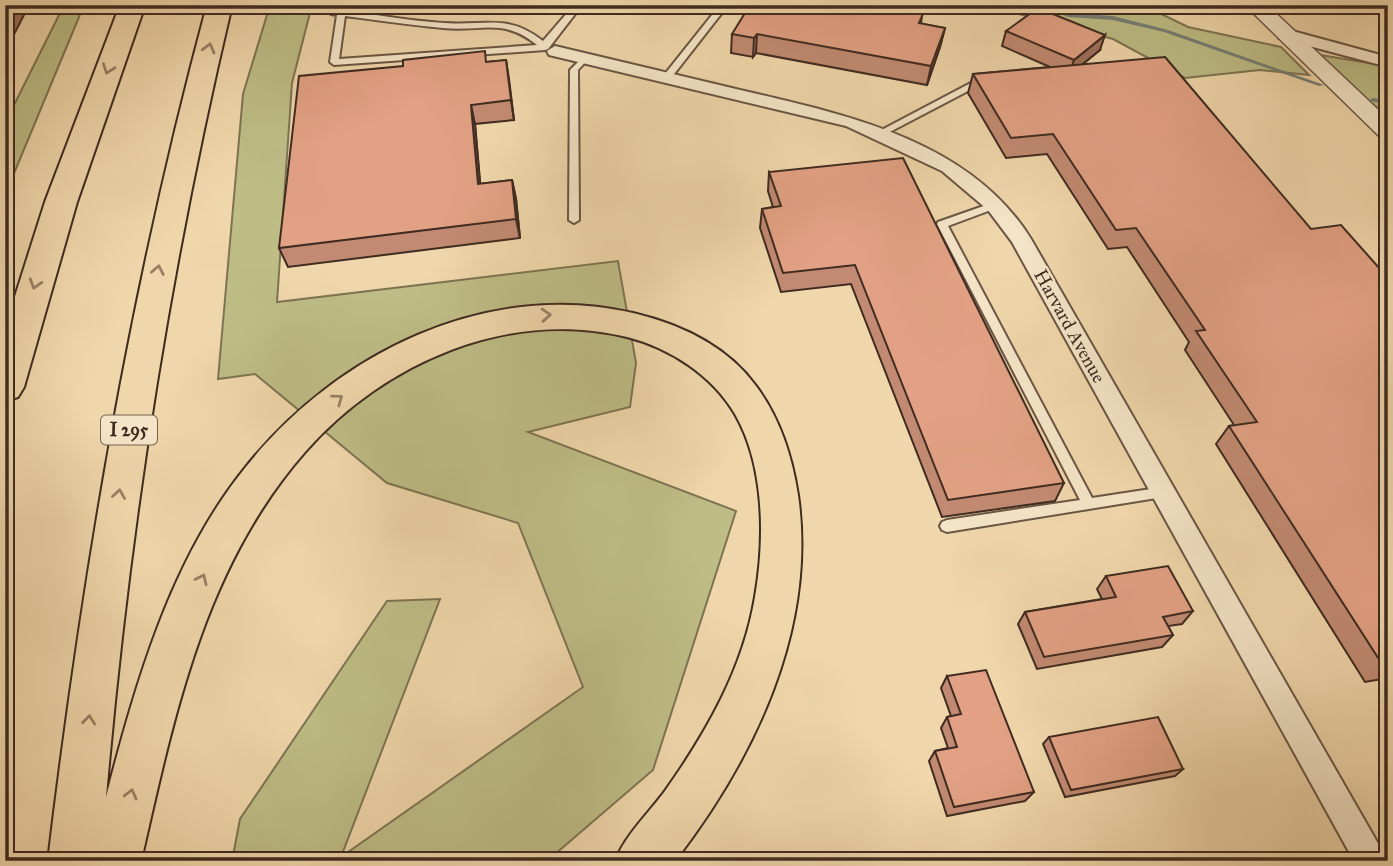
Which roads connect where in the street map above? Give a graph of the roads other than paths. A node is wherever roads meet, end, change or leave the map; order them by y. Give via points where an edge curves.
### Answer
1 (133, 5) edge
2 (220, 5) edge
3 (333, 5) edge
4 (578, 5) edge
5 (724, 5) edge
6 (1255, 5) edge
7 (341, 13) junction
8 (1285, 34) junction
9 (549, 49) junction
10 (585, 58) junction
11 (1388, 62) edge
12 (668, 76) junction
13 (1000, 78) edge
14 (1388, 132) edge
15 (879, 134) junction
16 (995, 205) junction
17 (574, 220) dead end
18 (5, 387) edge
19 (1164, 492) junction
20 (1089, 504) junction
21 (947, 526) edge
22 (74, 861) edge
23 (115, 861) edge
24 (640, 861) edge
25 (1372, 861) edge

1 -> 18 highway via 61,202
22 -> 2 highway, I 295 via 96,657 133,406 176,181
3 - 7 lane via 334,12
4 - 9 lane
5 - 12 lane
6 - 8 street
7 - 9 lane via 447,26 500,24 526,32
7 - 9 lane via 334,62
8 - 11 street
8 - 14 street
9 - 10 street, Harvard Avenue
10 - 12 street, Harvard Avenue
10 - 17 lane via 574,70
12 - 15 street, Harvard Avenue via 852,122
13 - 15 lane via 987,78
15 - 16 street, Harvard Avenue via 949,167
16 - 19 street, Harvard Avenue via 1021,239
16 - 20 lane via 942,224
19 - 20 lane
19 - 25 street, Harvard Avenue
20 - 21 lane
23 -> 24 highway via 150,717 178,636 222,539 258,480 320,413 398,361 471,329 550,314 596,316 638,326 673,339 708,360 736,386 761,425 779,499 780,582 766,648 744,710 688,800

